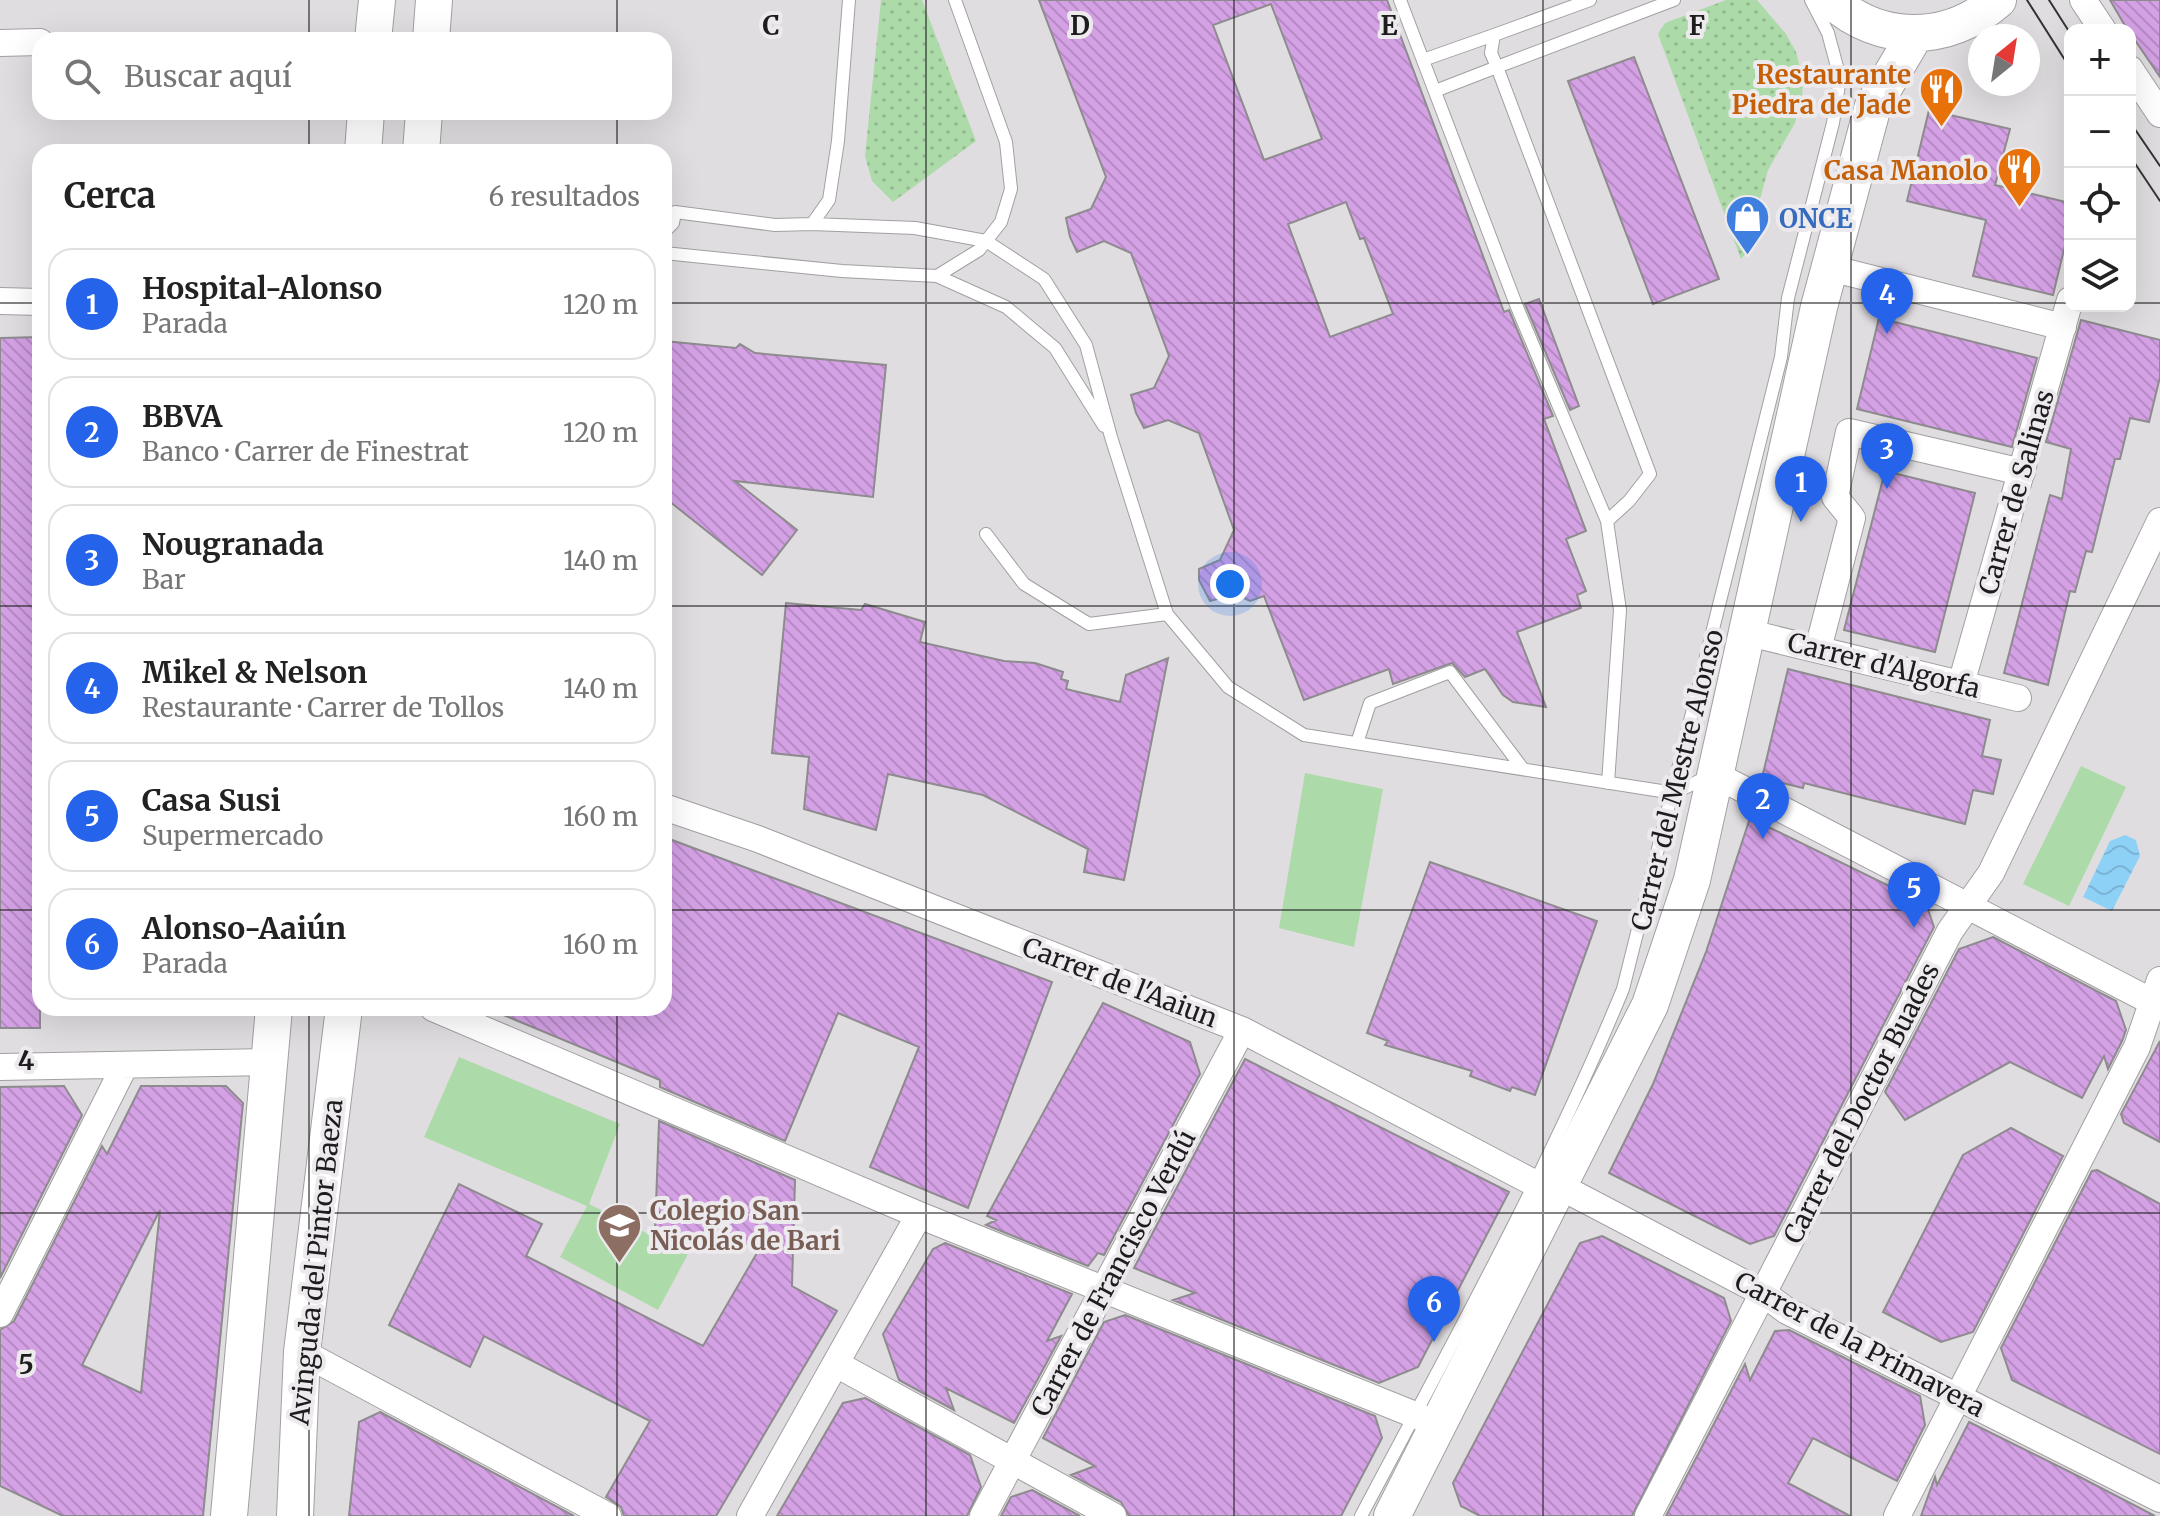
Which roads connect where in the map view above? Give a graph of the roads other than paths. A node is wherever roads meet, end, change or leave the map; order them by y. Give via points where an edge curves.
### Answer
1 (377, 0) edge
2 (434, 0) edge
3 (849, 0) edge
4 (955, 0) edge
5 (1400, 0) edge
6 (1590, 0) edge
7 (1674, 0) edge
8 (1811, 0) edge
9 (1831, 0) edge
10 (1998, 0) edge
11 (2083, 0) edge
12 (2099, 24) edge
13 (374, 32) edge
14 (432, 32) edge
15 (1916, 33) junction
16 (1494, 35) junction
17 (32, 42) edge
18 (0, 43) edge
19 (1423, 60) junction
20 (1497, 67) junction
21 (2136, 78) edge
22 (1435, 91) junction
23 (2160, 114) edge
24 (365, 120) edge
25 (423, 120) edge
26 (364, 144) edge
27 (422, 144) edge
28 (672, 224) edge
29 (812, 224) junction
30 (986, 241) junction
31 (672, 254) edge
32 (1830, 268) junction
33 (937, 276) junction
34 (0, 301) edge
35 (32, 302) edge
36 (2067, 312) edge
37 (2063, 327) junction
38 (1111, 437) junction
39 (2022, 472) junction
40 (1607, 521) junction
41 (2160, 521) edge
42 (986, 534) dead end
43 (1167, 614) junction
44 (1749, 633) junction
45 (1818, 649) junction
46 (1961, 684) junction
47 (2018, 698) dead end
48 (1357, 743) junction
49 (1523, 769) junction
50 (1714, 774) junction
51 (1608, 783) junction
52 (1674, 793) junction
53 (672, 810) edge
54 (1969, 907) junction
55 (2158, 996) edge
56 (273, 1016) edge
57 (343, 1016) edge
58 (452, 1016) edge
59 (1242, 1030) junction
60 (268, 1062) junction
61 (0, 1067) edge
62 (124, 1067) junction
63 (1548, 1186) junction
64 (919, 1215) junction
65 (1107, 1288) junction
66 (1763, 1293) junction
67 (0, 1314) edge
68 (302, 1352) junction
69 (838, 1365) junction
70 (1959, 1397) junction
71 (1427, 1420) junction
72 (1012, 1462) junction
73 (2160, 1499) edge
74 (1386, 1515) edge
75 (229, 1516) edge
76 (295, 1516) edge
77 (608, 1516) edge
78 (750, 1516) edge
79 (983, 1516) edge
80 (1113, 1516) edge
81 (1648, 1516) edge
82 (1897, 1516) edge

1 - 13 main road
2 - 14 main road
3 - 29 lane via 829,200
4 - 30 lane via 1006,142 1011,189 1001,222
5 - 19 lane
6 - 16 lane
7 - 20 lane
8 - 52 lane, Carrer del Mestre Alonso via 1828,33 1840,78 1833,123
9 - 15 main road via 1863,24 1889,34
10 - 15 main road via 1954,25
11 - 12 street
15 - 32 main road, Carrer del Mestre Alonso via 1873,106
16 - 19 lane
16 - 20 lane via 1491,53
17 - 18 street
19 - 22 lane
20 - 22 lane
20 - 40 lane via 1650,474
21 - 23 street
22 - 40 lane via 1539,362
24 - 26 main road
25 - 27 main road
28 - 29 lane via 675,212 775,225
29 - 30 lane via 915,228
30 - 33 lane
30 - 38 lane via 1044,279 1086,345
31 - 33 lane
32 - 37 street
32 - 44 main road, Carrer del Mestre Alonso
33 - 38 lane via 1006,307 1055,348
34 - 35 street
36 - 37 street, Carrer de Salinas
37 - 39 street, Carrer de Salinas
38 - 43 lane
39 - 45 street via 1849,432 1835,497 1852,518
39 - 46 street, Carrer de Salinas
40 - 51 lane via 1620,610
41 - 54 street, Carrer del Doctor Buades via 1991,873
42 - 43 lane via 1024,584 1089,624
43 - 48 lane via 1228,687 1304,735
44 - 45 street, Carrer d'Algorfa
44 - 50 main road, Carrer del Mestre Alonso
45 - 46 street, Carrer d'Algorfa
46 - 47 street, Carrer d'Algorfa
48 - 49 lane
48 - 49 lane via 1370,703 1450,672
49 - 51 lane
50 - 52 lane
50 - 54 street
50 - 63 main road, Carrer del Mestre Alonso via 1692,880 1650,1005
51 - 52 lane
52 - 63 lane, Carrer del Mestre Alonso via 1623,989
53 - 59 street, Carrer de l'Aaiun
54 - 55 street
54 - 66 street, Carrer del Doctor Buades via 1950,931
55 - 70 street
56 - 60 main road
57 - 68 main road, Avinguda del Pintor Baeza
58 - 64 street
59 - 63 street, Carrer de l'Aaiun
59 - 65 street, Carrer de Francisco Verdú
60 - 62 street
60 - 75 main road
61 - 62 street
62 - 67 street
63 - 66 street, Carrer de la Primavera
63 - 71 main road, Carrer del Mestre Alonso
64 - 65 street
64 - 69 street
65 - 71 street
65 - 72 street, Carrer de Francisco Verdú
66 - 70 street, Carrer de la Primavera via 1787,1311
66 - 81 street, Carrer del Doctor Buades
68 - 76 main road, Avinguda del Pintor Baeza
68 - 77 street
69 - 72 street
69 - 78 street
70 - 73 street, Carrer de la Primavera
70 - 82 street
71 - 74 main road, Carrer del Mestre Alonso
72 - 79 street, Carrer de Francisco Verdú
72 - 80 street

